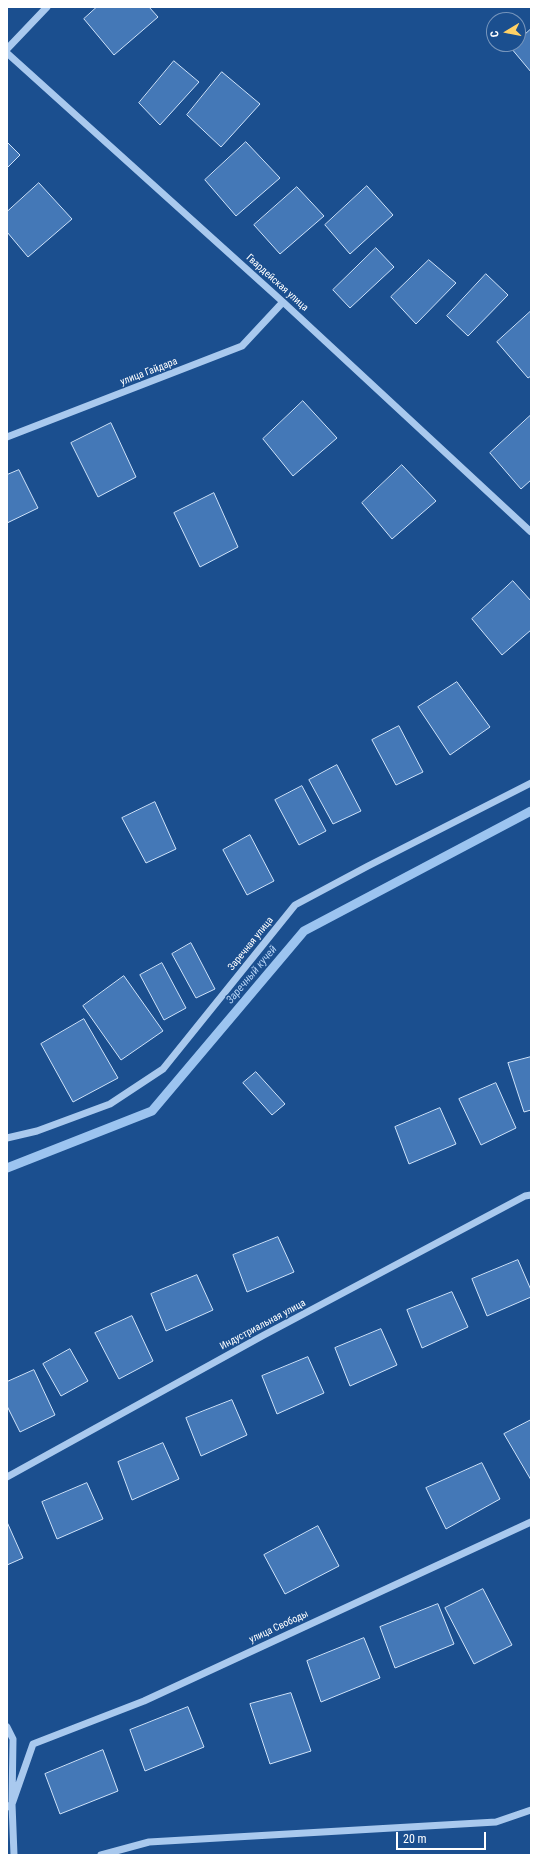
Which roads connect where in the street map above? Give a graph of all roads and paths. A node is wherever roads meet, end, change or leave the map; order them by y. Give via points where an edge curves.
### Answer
1 (47, 7) edge
2 (7, 49) edge
3 (7, 53) edge
4 (283, 302) junction
5 (7, 437) edge
6 (531, 532) edge
7 (531, 783) edge
8 (7, 1138) edge
9 (531, 1195) edge
10 (7, 1477) edge
11 (531, 1522) edge
12 (7, 1727) edge
13 (10, 1806) edge
14 (531, 1810) edge
15 (14, 1855) edge
16 (101, 1855) edge

1 - 2 street
3 - 4 street, Гвардейская улица
4 - 5 street, улица Гайдара via 242,346
4 - 6 street, Гвардейская улица
7 - 8 street, Заречная улица via 295,905 163,1069 110,1104 37,1131
9 - 10 street, Индустриальная улица via 264,1335
11 - 13 street, улица Свободы via 144,1701 33,1744
12 - 13 street via 13,1740
13 - 15 street
14 - 16 street via 496,1822 149,1842

